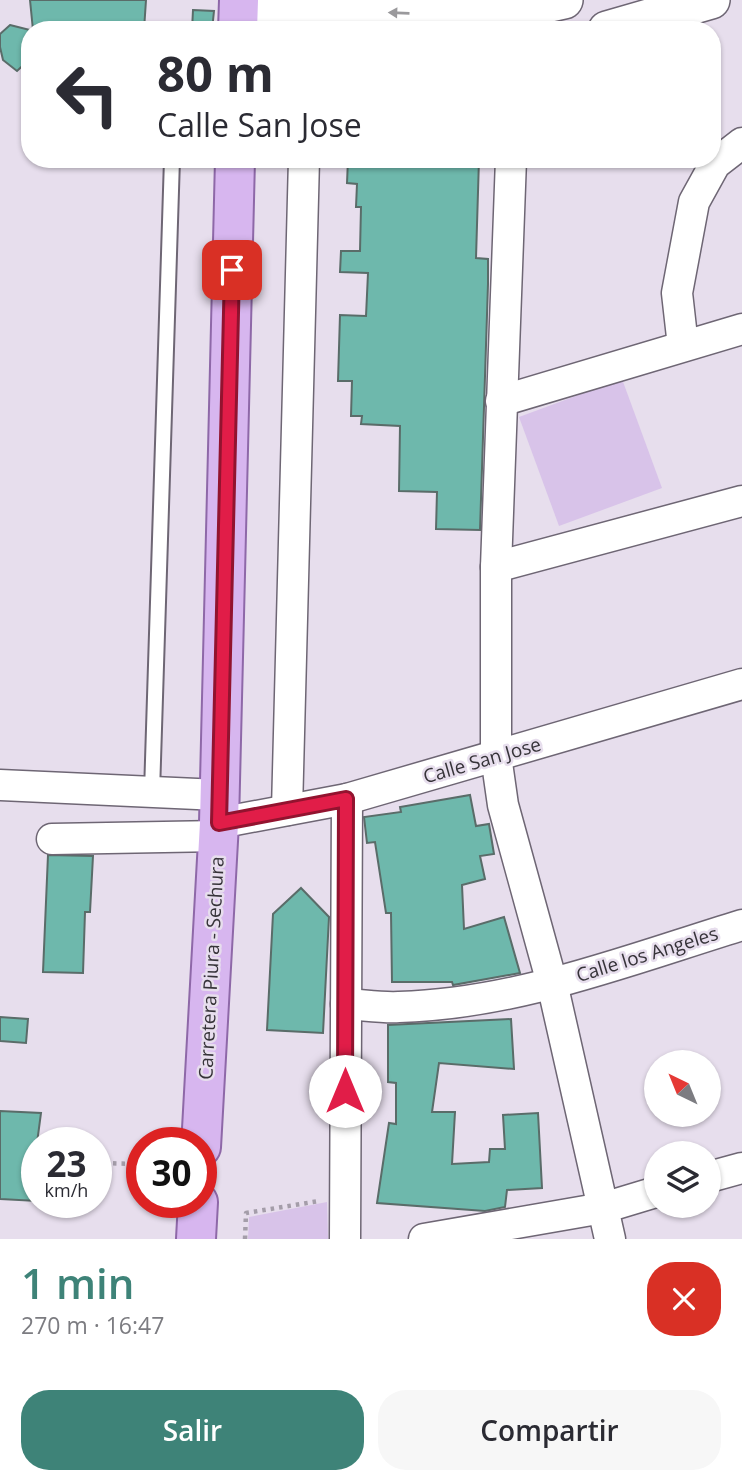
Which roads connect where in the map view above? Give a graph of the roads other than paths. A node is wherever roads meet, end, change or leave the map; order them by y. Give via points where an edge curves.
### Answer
1 (564, 0) edge
2 (711, 0) edge
3 (234, 9) edge
4 (308, 13) edge
5 (518, 13) edge
6 (638, 21) edge
7 (742, 143) edge
8 (721, 159) edge
9 (172, 168) edge
10 (235, 168) edge
11 (304, 168) edge
12 (511, 168) edge
13 (713, 168) edge
14 (742, 328) edge
15 (683, 346) junction
16 (501, 401) junction
17 (742, 501) edge
18 (496, 567) junction
19 (742, 684) edge
20 (496, 756) junction
21 (0, 785) edge
22 (152, 792) junction
23 (346, 799) junction
24 (287, 810) junction
25 (219, 818) junction
26 (52, 839) dead end
27 (742, 925) edge
28 (552, 983) junction
29 (346, 1004) junction
30 (202, 1127) edge
31 (742, 1168) edge
32 (721, 1174) edge
33 (644, 1196) edge
34 (603, 1208) junction
35 (197, 1218) edge
36 (196, 1239) edge
37 (345, 1239) edge
38 (424, 1239) edge
39 (610, 1239) edge

1 - 5 street
2 - 6 street
3 - 4 street
5 -> 4 street
7 - 8 street
9 - 22 lane
10 - 25 main road, Carretera Piura - Sechura
11 - 24 street
12 - 16 street
13 - 15 street via 694,202 677,293
14 - 15 street
15 - 16 street
16 - 18 street
17 - 18 street
18 - 20 street
19 - 20 street, Calle San Jose
20 - 23 street, Calle San Jose
20 - 28 street via 503,805
21 - 22 street
22 - 25 street
23 - 24 street, Calle San Jose
23 - 29 street
24 - 25 street, Calle San Jose
25 - 26 street
25 - 30 main road, Carretera Piura - Sechura
27 - 28 street, Calle los Angeles
28 - 29 street, Calle los Angeles via 451,1002 399,1007
28 - 34 street
29 - 37 street
31 - 32 street
33 - 34 street
34 - 38 street
34 - 39 street
35 - 36 main road

